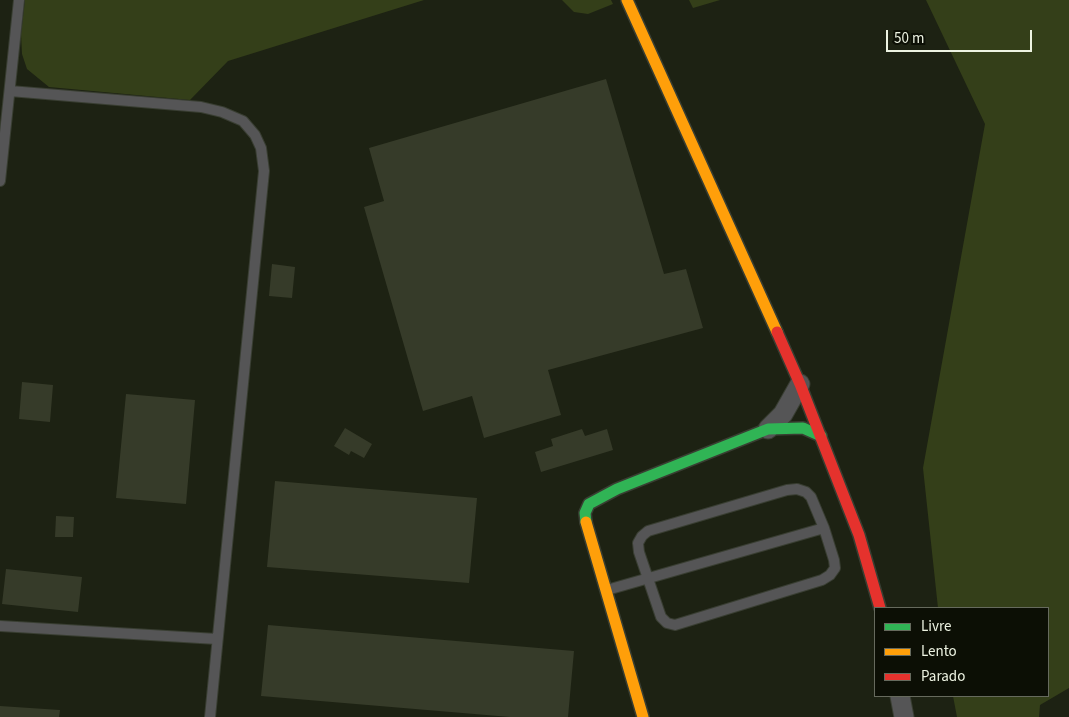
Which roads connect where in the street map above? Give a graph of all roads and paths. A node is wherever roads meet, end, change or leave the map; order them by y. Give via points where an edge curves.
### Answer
1 (19, 0) edge
2 (628, 0) edge
3 (10, 90) junction
4 (0, 181) edge
5 (800, 384) junction
6 (768, 429) junction
7 (821, 436) junction
8 (824, 528) junction
9 (648, 579) junction
10 (606, 590) junction
11 (880, 607) edge
12 (0, 626) edge
13 (217, 639) junction
14 (900, 697) edge
15 (210, 717) edge
16 (643, 717) edge
17 (904, 717) edge

1 - 3 lane
2 - 5 street
3 - 4 lane
3 - 13 lane via 201,107 243,121 261,148 264,171
5 - 6 street via 783,414
5 - 7 street
6 - 7 street via 802,428
6 - 10 street via 617,489 589,504 584,520
7 - 11 street via 859,535
8 - 9 lane
8 - 9 lane via 811,497 806,492 787,490 648,532 638,543
8 - 9 lane via 834,560 835,568 830,575 675,625 667,623 661,616
9 - 10 lane
10 - 16 street
12 - 13 lane
13 - 15 lane
14 - 17 street

